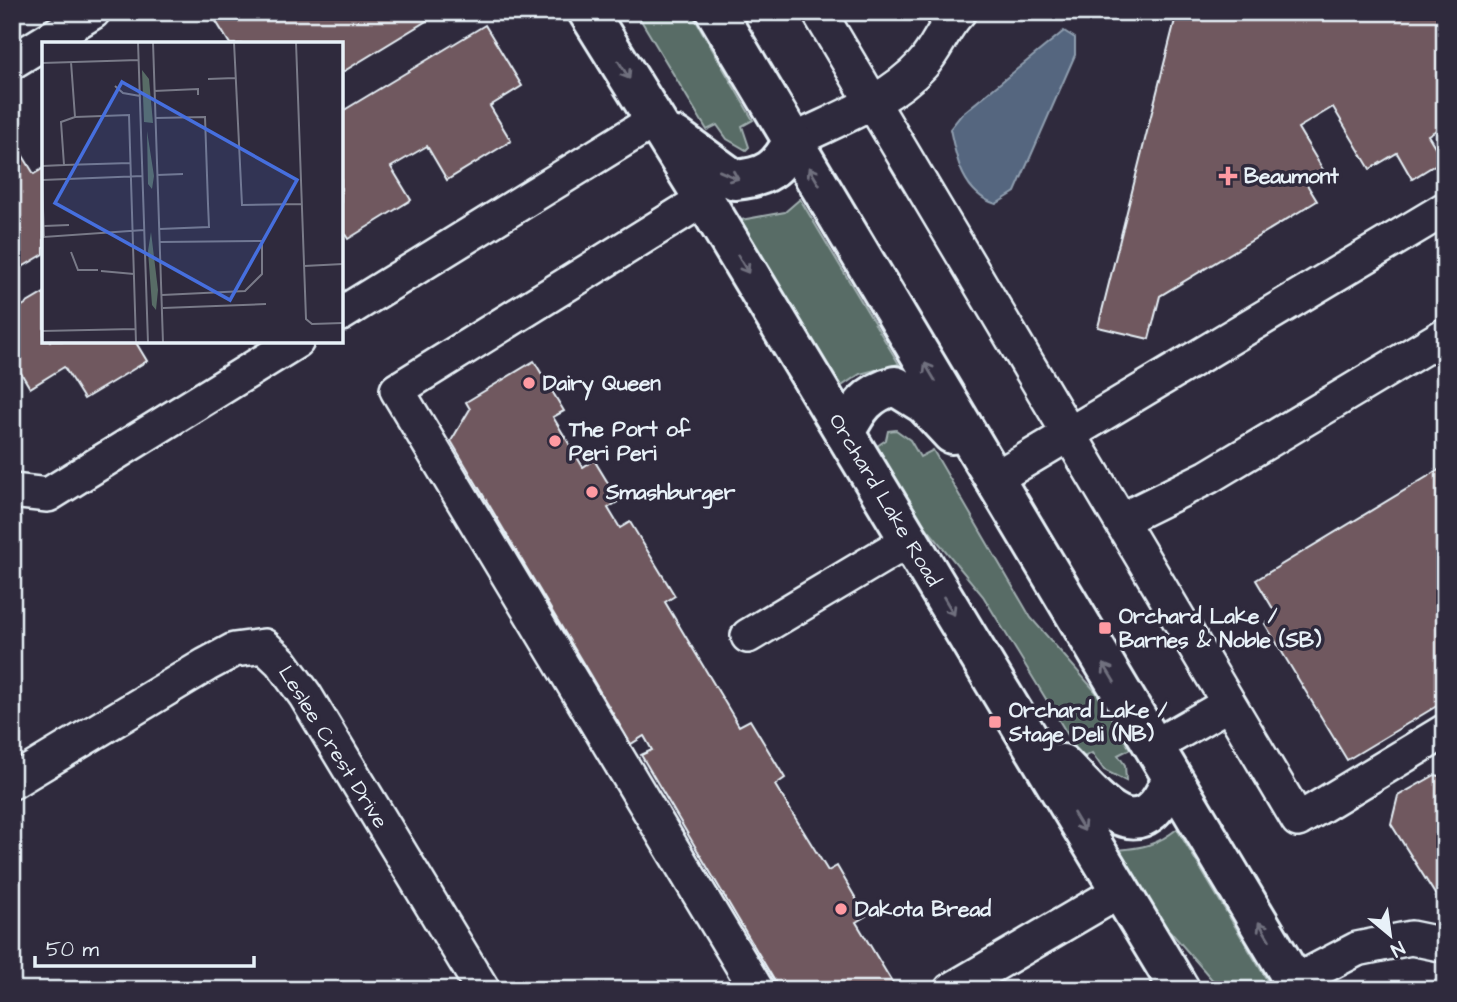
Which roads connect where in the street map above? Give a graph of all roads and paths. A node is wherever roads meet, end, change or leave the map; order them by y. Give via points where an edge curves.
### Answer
1 (93, 12) edge
2 (588, 12) edge
3 (819, 12) edge
4 (959, 12) edge
5 (720, 14) edge
6 (44, 42) edge
7 (42, 43) edge
8 (12, 62) edge
9 (874, 101) junction
10 (655, 120) junction
11 (793, 141) junction
12 (704, 199) junction
13 (1445, 209) edge
14 (343, 313) edge
15 (1445, 335) edge
16 (294, 343) edge
17 (845, 433) junction
18 (1070, 434) junction
19 (994, 479) junction
20 (12, 491) edge
21 (1121, 520) junction
22 (909, 540) junction
23 (748, 636) dead end
24 (1228, 705) junction
25 (1014, 715) junction
26 (1445, 731) edge
27 (1163, 762) junction
28 (12, 782) edge
29 (1120, 891) junction
30 (1445, 945) edge
31 (1296, 986) edge
32 (483, 990) edge
33 (757, 990) edge
34 (951, 990) edge
35 (1180, 990) edge

1 - 6 street
2 -> 10 main road, Orchard Lake Road
3 - 9 street
4 - 9 street via 945,26 925,63 902,85
5 - 11 main road
7 - 8 street
9 - 11 street
9 - 18 street
10 -> 11 main road via 735,180 770,171
10 - 12 main road, Orchard Lake Road
10 - 14 street
19 -> 11 main road
12 -> 17 main road, Orchard Lake Road
12 - 33 street via 397,390
13 - 18 street
15 - 21 street via 1208,477
16 - 20 street via 48,495
17 - 19 main road via 860,404 876,391 895,386 924,404
17 - 22 main road, Orchard Lake Road
18 - 19 street
18 - 21 street
27 -> 19 main road
21 - 24 street
22 - 23 street
22 -> 25 main road, Orchard Lake Road
24 - 26 street via 1297,820
24 - 27 street
25 - 27 main road via 1107,812 1121,817 1150,812 1163,799
25 -> 29 main road, Orchard Lake Road
31 -> 27 main road
28 - 32 street, Leslee Crest Drive via 206,664 234,650 264,646 305,695
29 - 34 street
29 - 35 main road, Orchard Lake Road
30 - 31 street via 1411,938 1357,948

